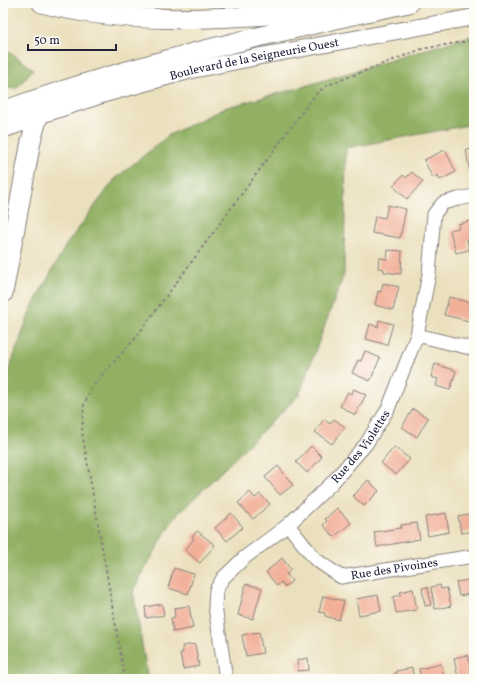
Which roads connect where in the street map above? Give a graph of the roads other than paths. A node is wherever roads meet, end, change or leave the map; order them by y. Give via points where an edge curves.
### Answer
1 (42, 3) edge
2 (409, 3) edge
3 (390, 6) junction
4 (474, 17) edge
5 (3, 111) edge
6 (38, 116) junction
7 (3, 128) edge
8 (474, 196) edge
9 (3, 293) edge
10 (417, 335) junction
11 (474, 349) edge
12 (288, 525) junction
13 (474, 556) edge
14 (226, 679) edge

1 - 3 highway via 90,13 156,18 245,17
2 - 3 highway
3 - 5 highway via 152,63
4 - 6 main road, Boulevard de la Seigneurie Ouest via 192,70 114,91
6 - 7 highway
6 - 9 highway
8 - 10 street, Rue des Violettes via 443,203 434,214 429,274
10 - 11 street
10 - 12 street, Rue des Violettes via 388,409 366,444 332,483
12 - 13 street, Rue des Pivoines via 315,559 341,577
12 - 14 street, Rue des Violettes via 244,558 223,578 216,590 215,606

